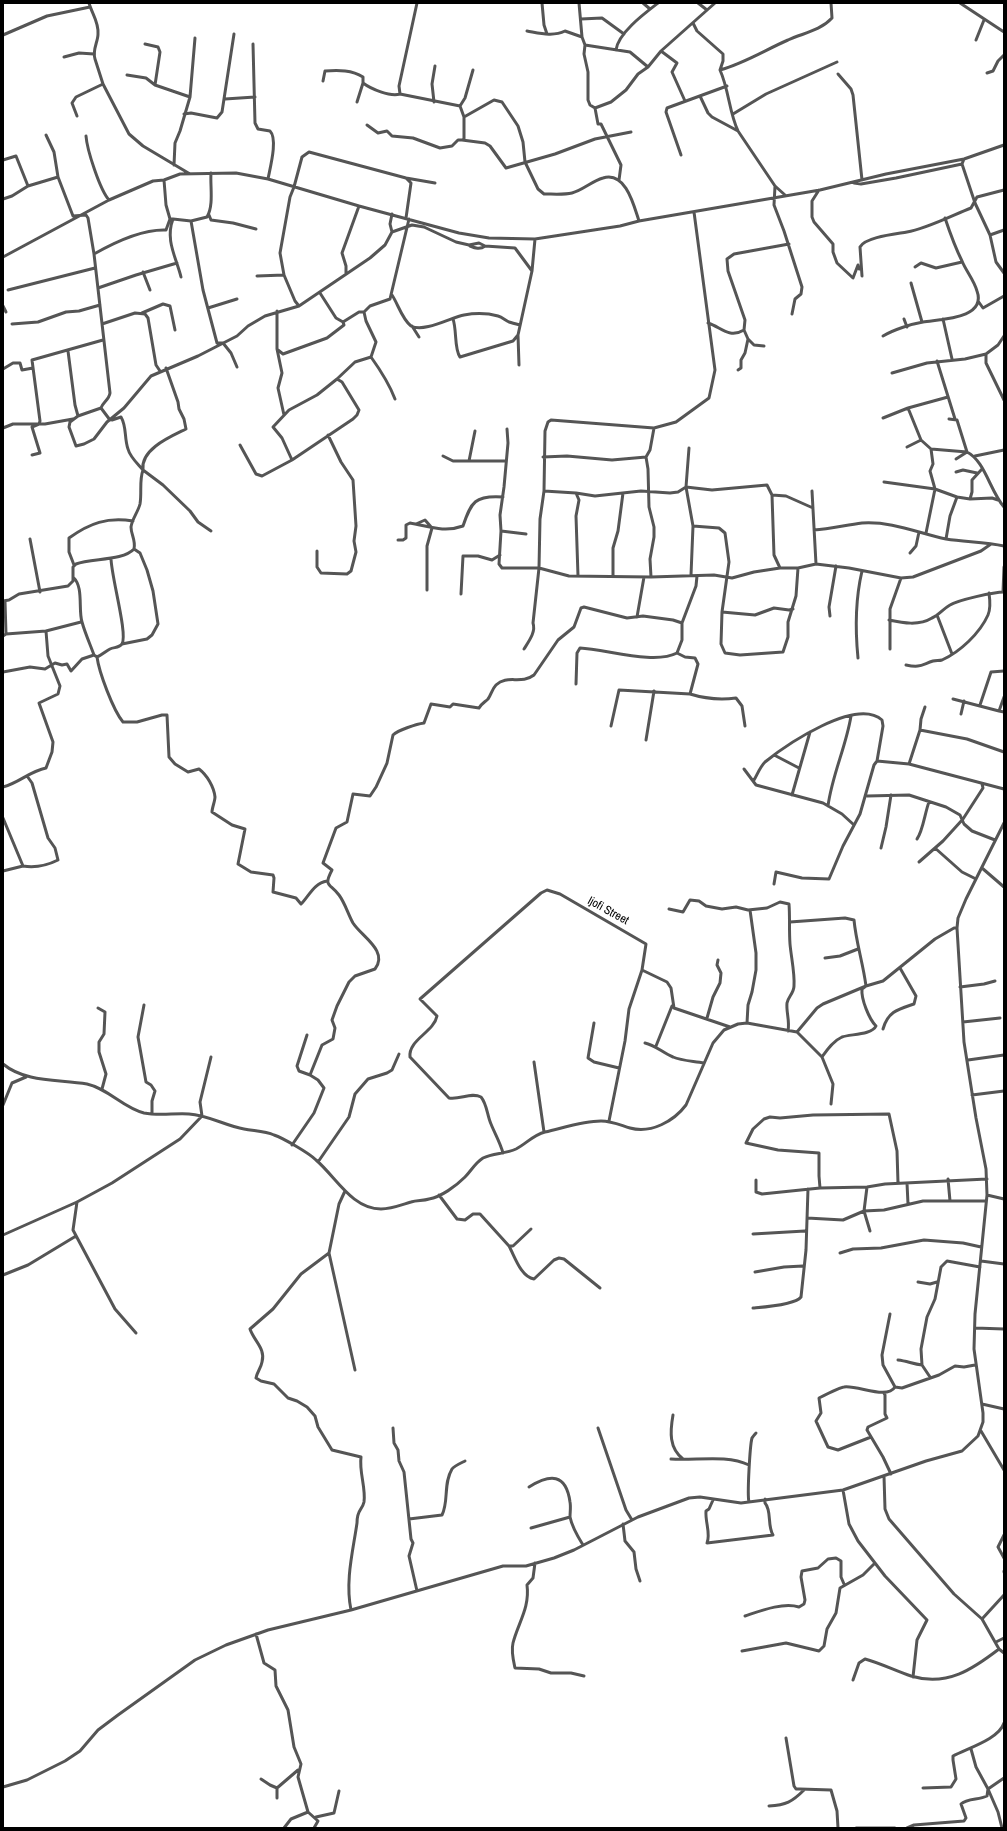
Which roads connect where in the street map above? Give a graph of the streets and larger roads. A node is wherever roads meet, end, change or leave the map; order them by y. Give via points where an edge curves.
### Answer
1 (416, 3) edge
2 (542, 3) edge
3 (579, 3) edge
4 (643, 3) edge
5 (658, 3) edge
6 (698, 3) edge
7 (715, 3) edge
8 (831, 3) edge
9 (960, 3) edge
10 (89, 5) edge
11 (650, 10) junction
12 (707, 10) junction
13 (581, 19) junction
14 (984, 20) junction
15 (693, 23) junction
16 (527, 31) dead end
17 (1004, 32) edge
18 (234, 34) dead end
19 (547, 34) junction
20 (624, 34) junction
21 (3, 35) edge
22 (582, 37) junction
23 (195, 38) dead end
24 (976, 40) dead end
25 (145, 44) dead end
26 (253, 44) dead end
27 (585, 45) junction
28 (616, 50) junction
29 (661, 51) junction
30 (94, 54) junction
31 (1004, 55) edge
32 (64, 57) dead end
33 (837, 62) dead end
34 (436, 66) dead end
35 (648, 67) junction
36 (473, 70) dead end
37 (720, 70) junction
38 (838, 74) dead end
39 (987, 74) dead end
40 (127, 75) dead end
41 (323, 81) dead end
42 (363, 83) junction
43 (102, 84) junction
44 (155, 85) junction
45 (727, 86) junction
46 (400, 94) junction
47 (700, 96) junction
48 (190, 97) junction
49 (255, 97) junction
50 (433, 97) junction
51 (225, 99) junction
52 (430, 100) junction
53 (685, 101) junction
54 (357, 102) dead end
55 (434, 102) junction
56 (460, 106) junction
57 (595, 108) junction
58 (187, 109) junction
59 (191, 113) junction
60 (184, 114) junction
61 (733, 114) junction
62 (77, 116) dead end
63 (464, 117) junction
64 (367, 125) dead end
65 (738, 131) junction
66 (631, 132) dead end
67 (46, 135) dead end
68 (86, 136) dead end
69 (608, 138) junction
70 (464, 139) junction
71 (1004, 145) edge
72 (681, 155) dead end
73 (964, 159) junction
74 (3, 160) edge
75 (526, 162) junction
76 (962, 164) junction
77 (174, 165) junction
78 (211, 173) junction
79 (191, 174) junction
80 (58, 177) junction
81 (406, 178) junction
82 (268, 179) junction
83 (164, 180) junction
84 (619, 180) junction
85 (862, 180) junction
86 (435, 183) dead end
87 (851, 183) junction
88 (28, 186) junction
89 (775, 186) junction
90 (294, 187) junction
91 (820, 190) junction
92 (1004, 190) edge
93 (785, 196) junction
94 (774, 198) junction
95 (3, 200) edge
96 (109, 200) junction
97 (976, 203) junction
98 (358, 206) junction
99 (694, 212) junction
100 (83, 214) junction
101 (392, 214) junction
102 (209, 215) junction
103 (408, 218) junction
104 (945, 218) junction
105 (172, 219) junction
106 (205, 219) junction
107 (211, 220) junction
108 (191, 221) junction
109 (639, 221) junction
110 (427, 224) junction
111 (424, 227) junction
112 (407, 228) junction
113 (256, 229) dead end
114 (1004, 230) edge
115 (392, 232) junction
116 (990, 235) junction
117 (535, 239) junction
118 (789, 244) junction
119 (94, 254) junction
120 (3, 257) edge
121 (962, 262) junction
122 (177, 263) junction
123 (915, 267) dead end
124 (95, 268) junction
125 (532, 271) junction
126 (143, 272) junction
127 (1004, 272) edge
128 (346, 274) junction
129 (284, 275) junction
130 (257, 276) dead end
131 (181, 277) dead end
132 (911, 283) dead end
133 (98, 288) junction
134 (8, 290) dead end
135 (150, 290) dead end
136 (320, 293) junction
137 (392, 295) junction
138 (1004, 296) edge
139 (237, 299) dead end
140 (978, 301) junction
141 (100, 305) junction
142 (3, 306) edge
143 (299, 306) junction
144 (208, 308) junction
145 (278, 311) junction
146 (6, 312) dead end
147 (364, 312) junction
148 (142, 313) junction
149 (792, 314) dead end
150 (453, 319) junction
151 (904, 319) dead end
152 (943, 319) junction
153 (343, 322) junction
154 (922, 322) junction
155 (708, 323) junction
156 (12, 324) dead end
157 (102, 324) junction
158 (520, 325) junction
159 (412, 326) junction
160 (907, 327) junction
161 (175, 330) dead end
162 (744, 330) junction
163 (518, 335) junction
164 (883, 336) dead end
165 (1004, 336) edge
166 (419, 337) dead end
167 (748, 339) junction
168 (103, 340) junction
169 (222, 343) junction
170 (746, 344) junction
171 (752, 344) junction
172 (764, 346) dead end
173 (277, 349) junction
174 (68, 350) junction
175 (986, 354) junction
176 (371, 357) junction
177 (952, 359) junction
178 (937, 361) junction
179 (519, 365) dead end
180 (237, 367) dead end
181 (33, 368) junction
182 (166, 368) junction
183 (3, 369) edge
184 (738, 370) dead end
185 (160, 371) junction
186 (892, 373) dead end
187 (337, 379) junction
188 (948, 397) junction
189 (395, 399) dead end
190 (1004, 400) edge
191 (101, 408) junction
192 (908, 408) junction
193 (284, 415) junction
194 (77, 417) junction
195 (883, 418) dead end
196 (949, 419) dead end
197 (955, 419) junction
198 (110, 420) junction
199 (40, 424) junction
200 (3, 428) edge
201 (654, 428) junction
202 (507, 429) dead end
203 (474, 431) dead end
204 (328, 435) junction
205 (921, 440) junction
206 (240, 445) dead end
207 (907, 447) dead end
208 (689, 448) dead end
209 (931, 449) junction
210 (1004, 450) edge
211 (967, 452) junction
212 (32, 455) dead end
213 (443, 456) dead end
214 (975, 456) junction
215 (543, 457) junction
216 (646, 457) junction
217 (956, 458) dead end
218 (292, 460) junction
219 (469, 461) junction
220 (505, 462) junction
221 (982, 469) junction
222 (143, 470) junction
223 (956, 472) dead end
224 (976, 473) junction
225 (884, 482) dead end
226 (686, 488) junction
227 (935, 489) junction
228 (544, 491) junction
229 (812, 491) dead end
230 (648, 492) junction
231 (576, 493) junction
232 (622, 493) junction
233 (994, 494) junction
234 (772, 495) junction
235 (503, 497) junction
236 (957, 497) junction
237 (992, 498) junction
238 (970, 499) junction
239 (998, 500) junction
240 (1004, 507) edge
241 (813, 508) junction
242 (133, 521) junction
243 (416, 524) junction
244 (693, 526) junction
245 (432, 528) junction
246 (814, 530) junction
247 (211, 531) dead end
248 (501, 531) junction
249 (919, 532) junction
250 (926, 533) junction
251 (526, 534) dead end
252 (30, 538) dead end
253 (946, 538) junction
254 (398, 540) dead end
255 (991, 544) junction
256 (1004, 546) edge
257 (134, 549) junction
258 (317, 551) dead end
259 (910, 553) dead end
260 (500, 555) junction
261 (111, 558) junction
262 (816, 564) junction
263 (74, 565) junction
264 (836, 566) junction
265 (1004, 567) edge
266 (539, 568) junction
267 (780, 568) junction
268 (798, 568) junction
269 (862, 571) junction
270 (691, 575) junction
271 (578, 576) junction
272 (613, 576) junction
273 (697, 576) junction
274 (73, 577) junction
275 (644, 577) junction
276 (651, 577) junction
277 (728, 577) junction
278 (901, 578) junction
279 (427, 590) dead end
280 (40, 592) junction
281 (1004, 592) edge
282 (989, 593) junction
283 (461, 594) dead end
284 (4, 601) edge
285 (793, 609) junction
286 (722, 612) junction
287 (936, 615) junction
288 (830, 616) dead end
289 (637, 617) junction
290 (889, 620) junction
291 (81, 622) junction
292 (682, 623) junction
293 (46, 630) junction
294 (5, 635) edge
295 (122, 644) junction
296 (524, 649) dead end
297 (890, 649) dead end
298 (677, 653) junction
299 (952, 654) junction
300 (96, 656) junction
301 (858, 658) dead end
302 (52, 664) junction
303 (906, 665) dead end
304 (1004, 671) edge
305 (3, 672) edge
306 (576, 684) dead end
307 (654, 691) junction
308 (690, 694) junction
309 (1004, 698) edge
310 (953, 699) dead end
311 (964, 701) junction
312 (980, 705) junction
313 (925, 707) dead end
314 (999, 711) junction
315 (1004, 712) edge
316 (961, 714) dead end
317 (851, 716) junction
318 (611, 726) dead end
319 (745, 726) dead end
320 (920, 730) junction
321 (810, 732) junction
322 (646, 740) dead end
323 (1004, 752) edge
324 (776, 756) junction
325 (876, 761) junction
326 (909, 764) junction
327 (799, 768) junction
328 (744, 770) dead end
329 (27, 776) junction
330 (754, 780) junction
331 (982, 784) junction
332 (3, 788) edge
333 (1004, 789) edge
334 (891, 794) junction
335 (792, 795) junction
336 (867, 796) junction
337 (929, 802) junction
338 (828, 806) junction
339 (3, 818) edge
340 (963, 820) junction
341 (1004, 823) edge
342 (854, 825) junction
343 (917, 839) dead end
344 (995, 840) junction
345 (880, 848) dead end
346 (935, 848) junction
347 (920, 862) dead end
348 (23, 866) junction
349 (982, 868) junction
350 (3, 871) edge
351 (976, 879) junction
352 (327, 881) junction
353 (774, 884) dead end
354 (1004, 887) edge
355 (669, 909) dead end
356 (750, 910) junction
357 (790, 922) junction
358 (957, 928) junction
359 (858, 949) junction
360 (825, 958) dead end
361 (718, 960) dead end
362 (900, 968) junction
363 (642, 970) junction
364 (995, 981) dead end
365 (866, 986) junction
366 (960, 987) junction
367 (144, 1005) dead end
368 (672, 1006) junction
369 (98, 1008) dead end
370 (707, 1018) junction
371 (1000, 1018) dead end
372 (963, 1022) junction
373 (594, 1023) dead end
374 (747, 1023) junction
375 (730, 1027) junction
376 (883, 1029) dead end
377 (788, 1031) junction
378 (797, 1032) junction
379 (307, 1035) dead end
380 (645, 1044) dead end
381 (656, 1046) junction
382 (399, 1054) dead end
383 (1004, 1055) edge
384 (211, 1057) dead end
385 (822, 1057) junction
386 (968, 1060) junction
387 (534, 1062) dead end
388 (704, 1063) junction
389 (3, 1064) edge
390 (619, 1068) junction
391 (310, 1075) junction
392 (28, 1076) junction
393 (102, 1089) junction
394 (1004, 1091) edge
395 (972, 1095) junction
396 (831, 1104) dead end
397 (3, 1105) edge
398 (152, 1114) junction
399 (202, 1116) junction
400 (609, 1121) junction
401 (544, 1132) junction
402 (292, 1145) junction
403 (503, 1153) junction
404 (318, 1162) junction
405 (948, 1179) junction
406 (987, 1179) junction
407 (756, 1180) dead end
408 (898, 1183) junction
409 (907, 1183) junction
410 (867, 1187) junction
411 (820, 1188) junction
412 (808, 1189) junction
413 (345, 1191) junction
414 (439, 1195) junction
415 (987, 1195) junction
416 (1004, 1199) edge
417 (950, 1201) junction
418 (986, 1201) junction
419 (77, 1202) junction
420 (908, 1204) junction
421 (864, 1211) junction
422 (807, 1218) junction
423 (531, 1229) dead end
424 (806, 1231) junction
425 (870, 1231) dead end
426 (752, 1234) dead end
427 (3, 1235) edge
428 (76, 1236) junction
429 (509, 1246) junction
430 (981, 1247) junction
431 (329, 1253) junction
432 (840, 1253) dead end
433 (981, 1261) junction
434 (1004, 1264) edge
435 (803, 1266) junction
436 (980, 1267) junction
437 (755, 1272) dead end
438 (3, 1274) edge
439 (918, 1282) dead end
440 (937, 1282) junction
441 (600, 1288) dead end
442 (753, 1308) dead end
443 (890, 1314) dead end
444 (975, 1328) junction
445 (1004, 1329) edge
446 (136, 1333) dead end
447 (898, 1360) dead end
448 (922, 1365) junction
449 (975, 1365) junction
450 (356, 1370) dead end
451 (930, 1378) junction
452 (895, 1387) junction
453 (884, 1393) junction
454 (982, 1404) junction
455 (1004, 1409) edge
456 (673, 1415) dead end
457 (393, 1428) dead end
458 (598, 1428) dead end
459 (981, 1431) junction
460 (756, 1433) dead end
461 (871, 1438) junction
462 (671, 1459) dead end
463 (683, 1459) junction
464 (465, 1461) dead end
465 (749, 1465) junction
466 (1004, 1470) edge
467 (891, 1474) junction
468 (884, 1476) junction
469 (529, 1486) dead end
470 (843, 1490) junction
471 (765, 1499) junction
472 (713, 1500) junction
473 (749, 1502) junction
474 (570, 1517) junction
475 (409, 1519) junction
476 (632, 1520) junction
477 (623, 1524) junction
478 (531, 1528) dead end
479 (1004, 1535) edge
480 (583, 1545) junction
481 (1004, 1558) edge
482 (535, 1563) junction
483 (874, 1564) junction
484 (640, 1581) dead end
485 (844, 1584) junction
486 (417, 1591) junction
487 (1004, 1596) edge
488 (350, 1610) junction
489 (745, 1616) dead end
490 (982, 1619) junction
491 (256, 1634) junction
492 (1004, 1638) edge
493 (996, 1642) junction
494 (999, 1649) junction
495 (742, 1651) dead end
496 (1004, 1653) edge
497 (584, 1676) dead end
498 (913, 1676) junction
499 (853, 1680) dead end
500 (1004, 1723) edge
501 (786, 1738) dead end
502 (971, 1749) junction
503 (298, 1770) junction
504 (1004, 1778) edge
505 (261, 1779) dead end
506 (3, 1787) edge
507 (277, 1788) junction
508 (923, 1788) dead end
509 (988, 1789) junction
510 (804, 1790) junction
511 (339, 1791) dead end
512 (277, 1798) dead end
513 (769, 1806) dead end
514 (308, 1812) junction
515 (316, 1817) junction
516 (284, 1828) edge
517 (314, 1828) edge
518 (838, 1828) edge
519 (856, 1828) edge
520 (895, 1828) edge
521 (907, 1828) edge
522 (1002, 1828) edge

1 - 46 street via 399,86
2 - 19 street
3 - 13 street
4 - 11 street
5 - 11 street
6 - 12 street
7 - 12 street
8 - 37 street via 832,18 810,34 790,39 743,63
9 - 14 street
10 - 21 street via 47,16
10 - 30 street via 98,30
11 - 20 street
12 - 15 street
13 - 20 street via 602,18
13 - 22 street
14 - 17 street
14 - 24 street
15 - 29 street
15 - 37 street via 697,31 723,54 724,61
16 - 19 street
18 - 51 street
19 - 22 street via 565,31
20 - 28 street
22 - 27 street
23 - 48 street
25 - 44 street via 158,47 160,52
26 - 49 street
27 - 28 street
27 - 57 street via 588,100
28 - 35 street via 630,52
29 - 35 street
29 - 53 street via 677,63 672,72
30 - 32 street via 79,53
30 - 43 street
31 - 39 street via 993,71
33 - 61 street via 766,94
34 - 50 street via 432,84
35 - 57 street via 611,102
36 - 56 street
37 - 45 street
38 - 85 street via 853,95
40 - 44 street via 146,78
41 - 42 street via 326,70 341,70 363,77
42 - 46 street via 388,93
42 - 54 street
43 - 62 street via 76,98 72,104
43 - 77 street via 129,134
44 - 48 street
45 - 47 street
45 - 61 street
46 - 52 street
47 - 53 street
47 - 65 street via 708,114
48 - 58 street
49 - 51 street
49 - 82 street via 255,123 258,129 270,131 273,136
50 - 52 street
50 - 55 street
51 - 59 street via 222,112 217,118
52 - 55 street
53 - 72 street via 666,110
55 - 56 street
56 - 63 street
57 - 69 street via 598,124 601,124
58 - 59 street
58 - 60 street
59 - 60 street
60 - 77 street via 175,143
61 - 65 street
63 - 70 street
63 - 75 street via 494,100 502,102 520,131
64 - 70 street via 378,132 387,131 392,136 413,138 440,148 452,146 458,140
65 - 89 street
66 - 69 street
67 - 80 street via 54,152
68 - 96 street via 86,144 101,186
69 - 75 street via 595,139
69 - 84 street via 621,165
70 - 75 street via 488,144 506,168
71 - 73 street
73 - 76 street
73 - 85 street
74 - 88 street via 16,156
75 - 84 street via 538,189 544,194 571,193 604,177
76 - 87 street via 861,184
76 - 97 street
77 - 79 street
78 - 79 street
78 - 82 street via 236,173
78 - 102 street
79 - 83 street via 180,174
80 - 88 street
80 - 100 street via 73,216
81 - 86 street
81 - 90 street via 309,152 302,157
81 - 103 street via 411,182
82 - 90 street
83 - 96 street via 153,181
83 - 105 street via 166,206
84 - 109 street via 629,192
85 - 87 street
87 - 91 street
88 - 95 street
89 - 93 street
89 - 94 street
90 - 98 street
90 - 129 street via 280,253
91 - 93 street
91 - 104 street via 812,201 812,217 833,244 837,262 853,278 858,265 862,276 862,243 908,232
92 - 97 street via 977,197
93 - 94 street
94 - 99 street
94 - 118 street via 774,205
96 - 100 street
97 - 104 street via 972,208
97 - 116 street
98 - 101 street
98 - 128 street via 342,253
99 - 109 street
99 - 155 street
100 - 119 street via 88,218
100 - 120 street
101 - 103 street
101 - 115 street
102 - 106 street
102 - 107 street
103 - 110 street
103 - 112 street
104 - 121 street
105 - 108 street
105 - 119 street via 166,230 121,240
105 - 122 street via 170,238 173,257
106 - 107 street
106 - 108 street
107 - 113 street
108 - 144 street via 202,290
109 - 117 street
110 - 111 street
110 - 117 street via 490,238
111 - 112 street via 412,225
111 - 125 street via 476,248 515,248
112 - 115 street
112 - 137 street
114 - 116 street
115 - 128 street via 380,251
116 - 127 street via 996,262
117 - 125 street
118 - 149 street via 802,287 801,294 795,299
118 - 162 street via 734,254 727,259 731,283 745,320
119 - 124 street
121 - 123 street via 936,268 921,263
121 - 140 street via 977,290
122 - 126 street
122 - 131 street
124 - 133 street
124 - 134 street
125 - 158 street
126 - 133 street
126 - 135 street
128 - 136 street
129 - 130 street
129 - 143 street
132 - 154 street
133 - 141 street
136 - 143 street
136 - 153 street via 336,318
137 - 147 street via 390,299 370,306
137 - 159 street via 404,318
138 - 140 street via 983,308
139 - 144 street
140 - 152 street via 976,307 964,315
141 - 156 street via 66,312 38,322
141 - 157 street
142 - 146 street
143 - 145 street
144 - 169 street via 217,343
145 - 169 street via 258,319
145 - 173 street
147 - 153 street via 359,312
147 - 176 street via 376,342
148 - 157 street
148 - 161 street via 163,304 170,306
148 - 185 street via 148,318 152,348
150 - 158 street via 465,314 487,314 500,316
150 - 159 street via 427,326
150 - 163 street via 456,327 457,353 460,356 513,341
151 - 160 street
152 - 154 street
152 - 177 street
153 - 173 street via 344,325 327,338 283,354
154 - 160 street
155 - 162 street via 732,334
155 - 201 street via 715,370 709,398 676,422
157 - 168 street
158 - 163 street
159 - 166 street
160 - 164 street
162 - 167 street
163 - 179 street
165 - 175 street via 998,345
167 - 170 street
167 - 171 street
168 - 174 street
168 - 191 street via 110,393
169 - 180 street via 231,353
169 - 182 street via 198,356
170 - 171 street
170 - 184 street via 741,368
171 - 172 street
173 - 193 street via 282,373 278,388
174 - 181 street via 35,358 32,360
174 - 194 street
175 - 177 street
175 - 190 street via 986,363
176 - 187 street via 355,362
176 - 189 street via 387,379
177 - 178 street
178 - 186 street
178 - 188 street
181 - 183 street via 22,370 20,363 13,363
181 - 199 street
182 - 185 street
182 - 222 street via 186,429 156,444 145,458
185 - 198 street via 151,376 124,408
187 - 193 street
187 - 204 street via 342,382 359,410 353,419
188 - 192 street
188 - 197 street
191 - 194 street
191 - 198 street
192 - 195 street
192 - 205 street
193 - 218 street via 273,427 282,438
194 - 198 street via 69,424 75,445 78,446 94,439
194 - 199 street
196 - 197 street
197 - 211 street
198 - 222 street via 120,417 124,421 128,450
199 - 200 street via 13,424
199 - 212 street via 32,427 40,453
201 - 215 street via 551,420 545,431
201 - 216 street
202 - 220 street
203 - 219 street
204 - 218 street
204 - 258 street via 353,480 356,552 351,571 346,574 321,573 317,567
205 - 207 street
205 - 209 street
206 - 218 street via 256,474 262,476
208 - 226 street
209 - 211 street
209 - 227 street via 934,464 930,471
210 - 214 street
211 - 214 street
211 - 217 street
213 - 219 street via 453,461
214 - 221 street
215 - 216 street via 567,456 612,460
215 - 228 street
216 - 230 street
219 - 220 street
220 - 235 street
221 - 224 street
221 - 233 street
222 - 242 street via 140,481 140,504
222 - 247 street via 163,485 198,522
223 - 224 street via 963,470
224 - 238 street via 972,480
225 - 227 street
226 - 230 street via 670,493
226 - 234 street via 712,490 767,485
226 - 244 street
227 - 236 street
227 - 250 street
228 - 231 street
228 - 266 street via 540,518
229 - 241 street
230 - 232 street
230 - 276 street via 654,527 650,559
231 - 232 street via 595,496
231 - 271 street via 579,500 576,516
232 - 272 street via 618,531 613,548
233 - 237 street
233 - 239 street
234 - 241 street via 788,497
234 - 267 street via 774,554
235 - 245 street via 493,496 476,500 463,526
235 - 248 street
236 - 238 street
236 - 253 street
237 - 238 street
237 - 239 street
239 - 240 street
241 - 246 street
242 - 257 street via 131,531 135,541
242 - 263 street via 116,518 91,525 69,538 69,552
243 - 245 street
243 - 245 street via 425,520
243 - 254 street via 407,524 406,538
244 - 270 street
244 - 277 street via 718,528 725,532
245 - 279 street via 427,546
246 - 249 street via 835,529 862,523 899,526
246 - 262 street
248 - 251 street
248 - 260 street
249 - 250 street
249 - 259 street via 916,546
250 - 253 street
252 - 280 street
253 - 255 street
255 - 256 street
255 - 278 street via 981,551 913,577
257 - 261 street
257 - 295 street via 140,553 147,570 158,624 147,639
260 - 266 street via 499,564 502,568
260 - 283 street via 492,560 478,556 463,556
261 - 263 street
261 - 295 street via 123,624
262 - 264 street
262 - 268 street
263 - 274 street via 71,571
264 - 269 street
264 - 288 street via 829,607
265 - 281 street
266 - 271 street
266 - 296 street via 532,635
267 - 268 street
267 - 277 street
268 - 285 street
269 - 278 street
269 - 301 street via 855,610
270 - 273 street
270 - 276 street
271 - 272 street
272 - 275 street
273 - 277 street
273 - 292 street via 696,586
274 - 280 street via 68,586
274 - 291 street via 79,592
275 - 276 street
275 - 289 street
277 - 286 street
278 - 290 street via 890,609
280 - 284 street via 19,594
281 - 282 street
282 - 287 street via 957,601
282 - 299 street via 988,615 975,634
284 - 294 street
285 - 286 street via 770,608 755,616
285 - 286 street via 783,652 740,656 726,653 721,644
287 - 290 street via 932,619 914,623
287 - 299 street
289 - 292 street
289 - 352 street via 627,618 584,606 574,627 558,640 534,675 524,680 511,679 497,684 479,708 431,704 424,723 414,724 408,729 396,732 387,763 376,787 370,796 353,794 347,822 336,828 323,863 332,870
290 - 297 street
291 - 293 street
291 - 300 street
292 - 298 street via 682,640
293 - 294 street
293 - 302 street via 48,656
295 - 300 street
298 - 306 street via 671,657 643,656 580,648 577,653
298 - 308 street via 695,658 698,664
299 - 303 street via 923,666
300 - 302 street via 82,659 71,671 67,664
300 - 352 street via 118,717 123,722 138,722 167,715 169,758 188,772 200,769 208,778 215,797 212,812 245,830 238,864 251,872 273,875 273,892 292,896 301,904 321,882
302 - 305 street via 45,669 30,668
302 - 329 street via 60,686 58,694 39,703 53,742 52,752 46,768 34,770
304 - 312 street via 991,672
307 - 308 street
307 - 318 street via 619,690
307 - 322 street
308 - 319 street via 721,700 736,698 742,706
309 - 314 street
310 - 311 street
311 - 312 street
311 - 316 street
312 - 314 street
313 - 320 street
314 - 315 street
317 - 321 street via 829,721
317 - 325 street via 873,715 882,720
317 - 338 street via 848,736 839,759
320 - 323 street via 966,739
320 - 326 street
321 - 324 street via 789,744
321 - 327 street
324 - 327 street
324 - 330 street via 764,763
325 - 326 street
325 - 336 street
326 - 331 street
327 - 335 street
328 - 330 street
329 - 332 street
329 - 348 street via 32,783 48,838 55,848 58,860 34,868
330 - 335 street via 756,785
331 - 333 street
331 - 340 street via 983,788
334 - 336 street
334 - 337 street
334 - 345 street
335 - 338 street
336 - 342 street
337 - 340 street via 953,811
337 - 343 street via 921,826 922,833
338 - 342 street
339 - 348 street
340 - 344 street via 972,831
340 - 346 street
341 - 344 street
342 - 353 street via 829,879 802,878 776,872
344 - 349 street
346 - 347 street
346 - 351 street via 962,872
348 - 350 street
349 - 351 street
349 - 354 street
351 - 358 street via 958,918
352 - 391 street via 340,897 354,925 375,948 379,962 375,969 355,976 344,990 332,1020 335,1028 333,1039 322,1045
355 - 356 street via 683,912 690,900 722,909 736,907
356 - 357 street via 767,908 780,902 789,904
356 - 374 street via 756,970 748,1005
357 - 359 street via 853,919
357 - 377 street via 794,986 787,1003 790,1020
358 - 362 street via 935,939
358 - 366 street
359 - 360 street via 840,956
359 - 365 street via 864,967
361 - 370 street via 720,983
362 - 365 street via 883,981
362 - 376 street via 916,996 914,1004 897,1009
363 - 368 street via 667,982 672,988
363 - 390 street, Ijofi Street via 629,1009
363 - 403 street, Ijofi Street via 646,944 560,894 547,890 420,999 437,1016 432,1026 413,1046 409,1053 410,1057 449,1098 470,1095 481,1097
364 - 366 street
365 - 378 street via 822,1004
365 - 385 street via 862,990 862,995 868,1016 876,1026 875,1029 841,1037
366 - 372 street
367 - 398 street via 138,1037 146,1082 155,1091
368 - 370 street
368 - 381 street
369 - 393 street via 106,1017 104,1034 99,1042 99,1052 106,1074
370 - 375 street
371 - 372 street
372 - 386 street
373 - 390 street via 588,1058
374 - 375 street
374 - 377 street
375 - 388 street via 718,1035
377 - 378 street
378 - 385 street
379 - 391 street via 297,1066 299,1071
380 - 381 street
381 - 388 street via 675,1058
382 - 404 street via 392,1070 368,1079 355,1094 349,1117
383 - 386 street
384 - 399 street via 200,1102
385 - 396 street via 833,1084
386 - 395 street
387 - 401 street
388 - 400 street via 686,1105 665,1123 638,1130
389 - 392 street
390 - 400 street, Ijofi Street
391 - 402 street via 324,1088 314,1113
392 - 393 street
392 - 397 street via 12,1083
393 - 398 street via 132,1108
394 - 395 street
395 - 406 street via 983,1145
398 - 399 street
399 - 402 street via 244,1129 272,1134
399 - 419 street via 180,1139 112,1183
400 - 401 street via 589,1122
401 - 403 street
402 - 404 street
403 - 414 street via 482,1159 464,1178
404 - 413 street
405 - 406 street
405 - 409 street
405 - 417 street
406 - 415 street
407 - 412 street via 758,1194
408 - 409 street
408 - 410 street
408 - 411 street via 897,1151 889,1114 813,1115 764,1119 746,1143 778,1150 819,1153
409 - 420 street
410 - 411 street
410 - 421 street
411 - 412 street
412 - 422 street
413 - 414 street via 360,1202 382,1209
413 - 431 street via 339,1204
414 - 429 street via 458,1219 465,1220 473,1214 480,1214
415 - 416 street
415 - 418 street
417 - 418 street
417 - 420 street via 937,1199
418 - 430 street
419 - 427 street
419 - 428 street via 73,1230
420 - 421 street via 884,1210
421 - 422 street via 842,1220
421 - 425 street
422 - 424 street
423 - 429 street via 513,1246
424 - 426 street
424 - 435 street
428 - 438 street via 28,1265
428 - 446 street via 115,1309
429 - 441 street via 530,1279 534,1279 559,1258 564,1259
430 - 432 street via 924,1240
430 - 433 street
431 - 450 street
431 - 488 street via 301,1274 272,1309 250,1329 252,1337 261,1348 263,1361 256,1378 274,1384 288,1398 307,1407 315,1416 318,1427 332,1450 361,1457 364,1503 357,1514 349,1580
433 - 434 street
433 - 436 street
435 - 437 street
435 - 442 street via 803,1292 799,1300
436 - 440 street via 946,1261 941,1267
436 - 444 street
439 - 440 street
440 - 448 street via 935,1299 927,1317 923,1337
443 - 452 street via 882,1355 883,1365
444 - 445 street
444 - 449 street
447 - 448 street
448 - 451 street
449 - 451 street via 955,1366
449 - 454 street
451 - 452 street via 902,1388
452 - 453 street
453 - 461 street via 884,1414 887,1418 868,1427
453 - 461 street via 858,1387 842,1387 819,1398 821,1413 816,1421 828,1447 838,1450
454 - 455 street
454 - 459 street
456 - 463 street via 673,1446 675,1453
457 - 475 street via 394,1443 404,1472
458 - 476 street via 626,1510
459 - 466 street
459 - 467 street via 974,1442 962,1451
460 - 465 street via 752,1438
461 - 467 street
462 - 463 street
463 - 465 street via 742,1461
464 - 475 street via 453,1468 446,1485 445,1509 442,1515
465 - 473 street
467 - 468 street
468 - 470 street
468 - 490 street via 885,1509 889,1519 954,1594
469 - 474 street via 549,1477 558,1478 568,1490 571,1503
470 - 471 street
470 - 483 street via 849,1524
471 - 472 street via 773,1535 706,1543 709,1538 706,1511
471 - 473 street
472 - 473 street
472 - 476 street via 689,1498
474 - 478 street
474 - 480 street
475 - 486 street via 411,1539 414,1543 409,1556
476 - 477 street
477 - 480 street
477 - 484 street via 625,1541 634,1552
479 - 481 street via 998,1547
480 - 482 street
482 - 486 street via 526,1566 503,1566
482 - 497 street via 533,1578 527,1585 528,1594 523,1618 513,1642 515,1668
483 - 485 street via 854,1581
483 - 498 street via 926,1620 917,1640
485 - 489 street via 841,1577 841,1561 836,1558 828,1559 818,1568 802,1571 804,1604
485 - 495 street via 840,1588 836,1614 827,1629 824,1646 819,1651 786,1643
486 - 488 street
487 - 490 street
488 - 491 street
490 - 493 street
491 - 503 street via 264,1663 275,1670 276,1686 288,1710 294,1747 301,1764
491 - 506 street via 195,1660 98,1730 80,1750 65,1761 27,1780
492 - 493 street
493 - 494 street
494 - 496 street
494 - 498 street via 970,1670 956,1676
498 - 499 street via 864,1659 859,1663
500 - 502 street via 993,1736
501 - 510 street via 794,1786 796,1789
502 - 508 street via 954,1756 956,1780 951,1787
502 - 509 street via 976,1767
503 - 507 street
503 - 514 street
504 - 509 street
505 - 507 street
507 - 512 street
509 - 521 street via 988,1796 964,1801 961,1804 966,1818 964,1821 914,1825
509 - 522 street
510 - 513 street via 786,1804
510 - 518 street via 831,1790 837,1811
511 - 515 street via 334,1812
514 - 515 street
514 - 516 street via 291,1819
515 - 517 street via 318,1820
519 - 520 street

